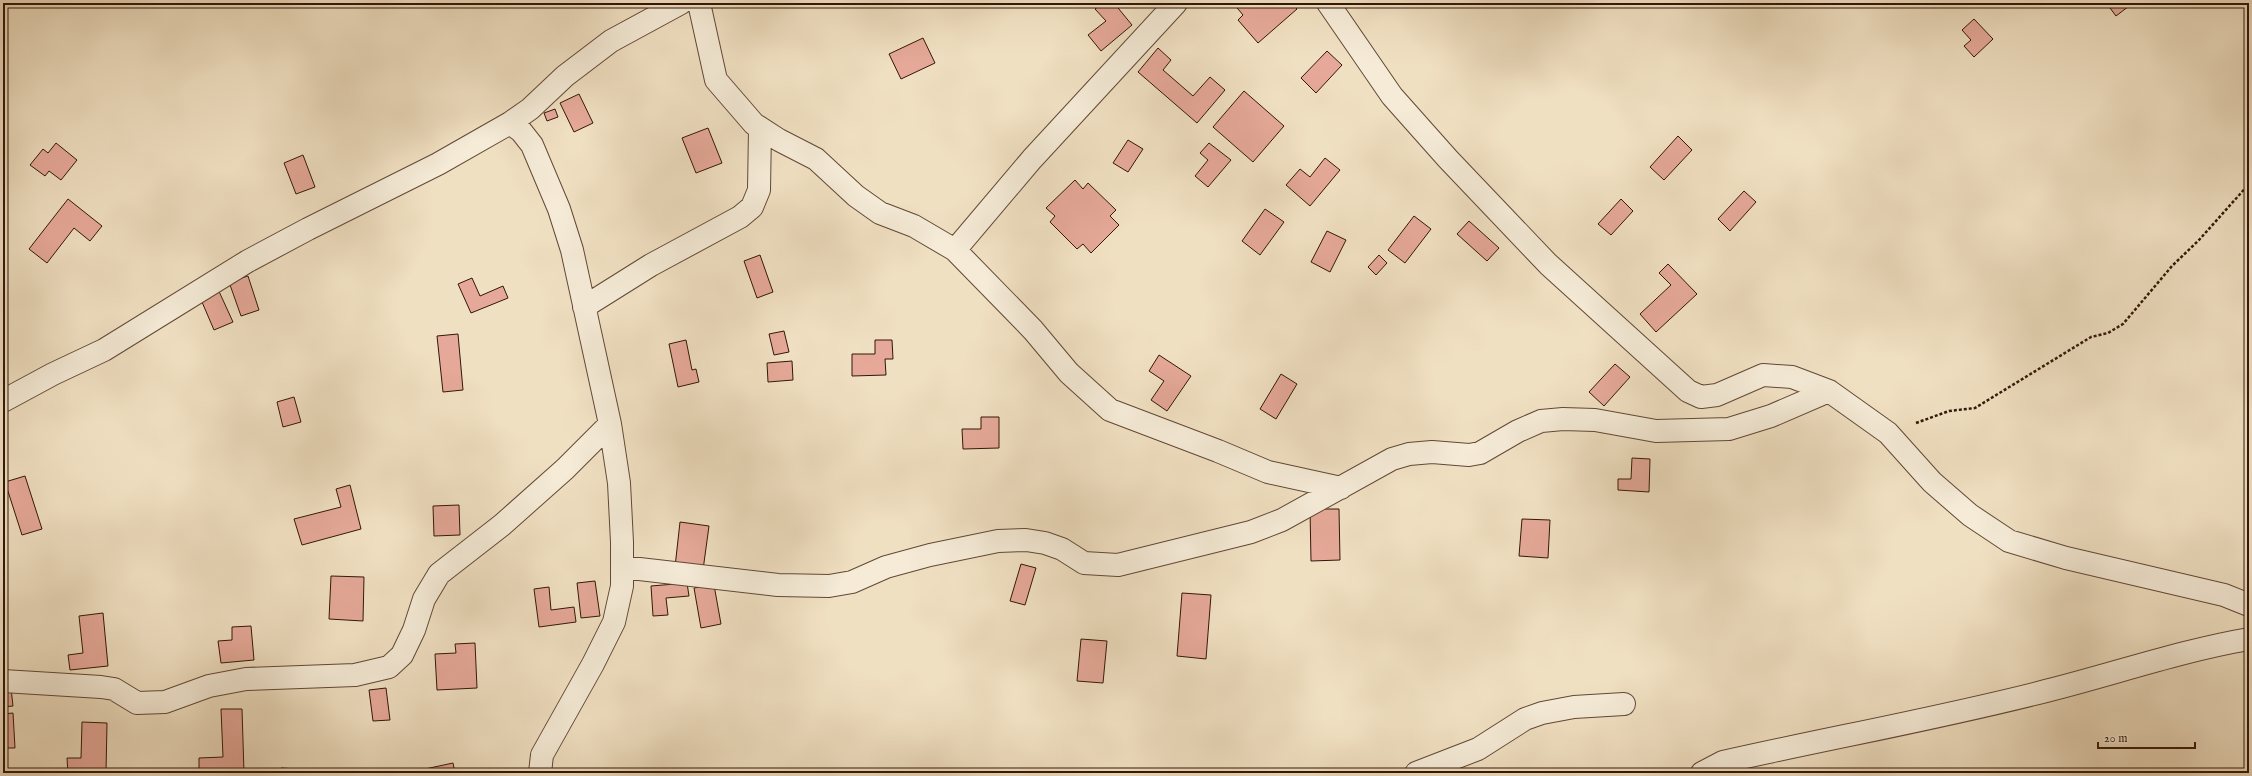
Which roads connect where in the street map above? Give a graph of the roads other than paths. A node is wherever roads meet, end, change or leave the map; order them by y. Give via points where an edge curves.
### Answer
1 (681, 3) edge
2 (699, 3) edge
3 (1176, 3) edge
4 (1328, 3) edge
5 (510, 123) junction
6 (760, 129) junction
7 (955, 250) junction
8 (584, 307) junction
9 (1829, 390) junction
10 (3, 401) edge
11 (610, 424) junction
12 (1341, 488) junction
13 (622, 568) junction
14 (2249, 605) edge
15 (2249, 639) edge
16 (3, 681) edge
17 (1624, 704) dead end
18 (1452, 766) edge
19 (540, 773) edge
20 (1416, 773) edge
21 (1702, 773) edge

1 - 5 street via 611,41
2 - 6 street via 716,80
3 - 7 street via 1037,154
4 - 9 street via 1392,96 1448,159 1548,264 1688,391 1701,397 1717,396 1763,375 1792,377
5 - 8 street via 521,131 532,145 559,209 572,250
5 - 10 street via 438,164 255,258 104,350
6 - 7 street via 816,159 856,196 880,213 914,226
6 - 8 street via 758,190 752,207 740,217 651,265
7 - 12 street via 1070,373 1110,410 1268,472
8 - 11 street
9 - 12 street via 1771,416 1729,429 1656,431 1595,420 1541,421 1480,453 1469,455 1432,452 1392,459
9 - 14 street via 1888,434 1932,482 1970,515 2009,541 2066,558 2224,596
11 - 13 street via 619,483
11 - 16 street via 565,469 502,525 439,574 424,599 414,630 402,655 389,667 355,675 246,679 209,686 165,702 137,703 114,689 101,687
12 - 13 street via 1282,520 1251,532 1118,566 1084,563 1062,549 1026,540 990,543 930,555 886,567 852,582 829,586 778,585
13 - 19 street via 622,586 614,622 594,664 542,754
15 - 21 street via 1942,716 1723,762
17 - 18 street via 1574,707 1525,719
18 - 20 street

